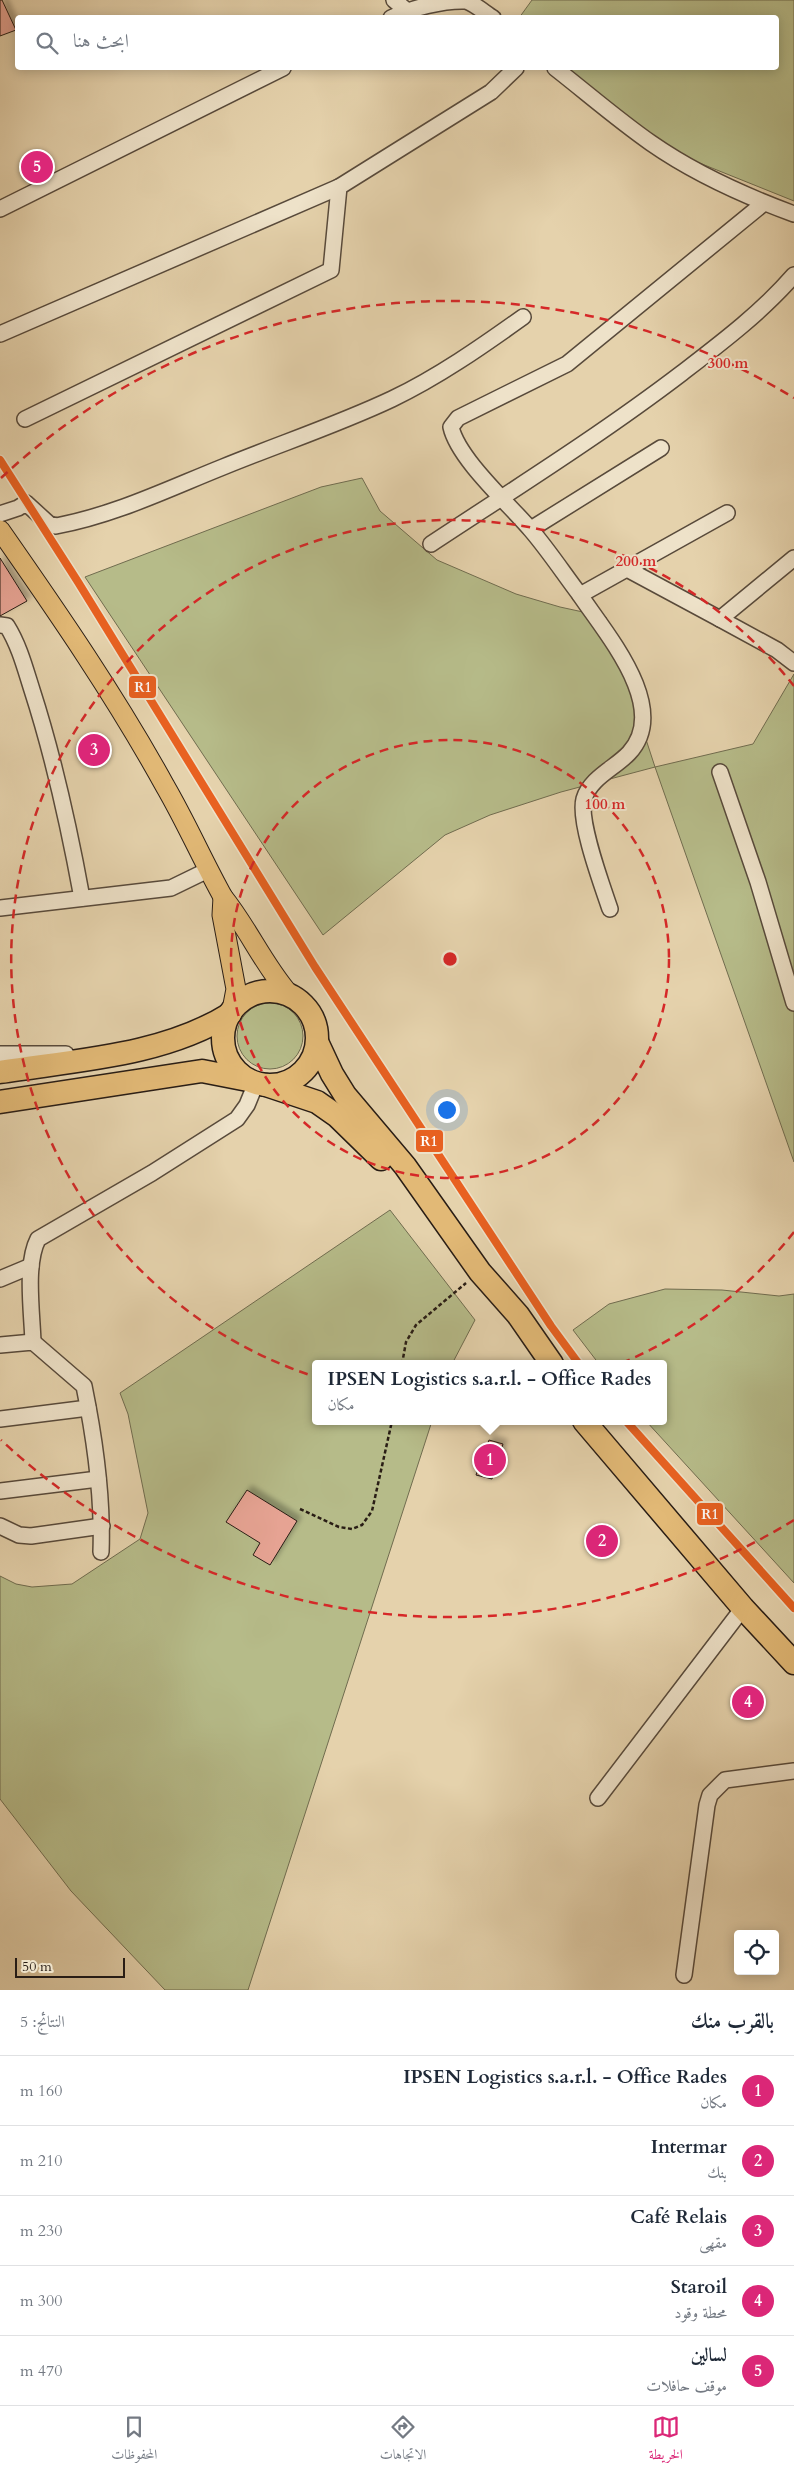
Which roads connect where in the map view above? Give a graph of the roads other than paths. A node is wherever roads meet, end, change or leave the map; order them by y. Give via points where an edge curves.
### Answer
1 (394, 0) edge
2 (466, 1) edge
3 (406, 10) junction
4 (397, 15) edge
5 (488, 15) edge
6 (279, 70) edge
7 (514, 70) edge
8 (558, 70) edge
9 (338, 187) junction
10 (764, 203) junction
11 (0, 209) edge
12 (794, 214) edge
13 (794, 275) edge
14 (523, 317) dead end
15 (0, 334) edge
16 (25, 419) dead end
17 (661, 448) dead end
18 (500, 499) junction
19 (727, 513) dead end
20 (0, 514) edge
21 (531, 529) junction
22 (0, 530) edge
23 (431, 544) dead end
24 (794, 558) edge
25 (627, 569) junction
26 (580, 595) junction
27 (720, 619) junction
28 (0, 625) edge
29 (794, 663) edge
30 (720, 772) dead end
31 (208, 870) junction
32 (224, 897) junction
33 (82, 898) junction
34 (0, 908) edge
35 (610, 909) dead end
36 (289, 994) junction
37 (794, 1003) edge
38 (231, 1012) junction
39 (318, 1044) junction
40 (0, 1054) edge
41 (115, 1054) junction
42 (0, 1072) edge
43 (257, 1083) junction
44 (62, 1092) junction
45 (0, 1102) edge
46 (0, 1113) edge
47 (31, 1266) junction
48 (0, 1279) edge
49 (33, 1342) junction
50 (0, 1345) edge
51 (535, 1360) edge
52 (549, 1360) edge
53 (88, 1408) junction
54 (0, 1419) edge
55 (587, 1425) edge
56 (602, 1425) edge
57 (98, 1479) junction
58 (0, 1491) edge
59 (0, 1526) edge
60 (102, 1526) junction
61 (101, 1552) dead end
62 (743, 1608) junction
63 (794, 1644) edge
64 (794, 1663) edge
65 (794, 1771) edge
66 (598, 1798) dead end
67 (684, 1975) dead end

1 - 3 street
2 - 3 street via 423,4
2 - 5 street
3 - 4 street
6 - 11 street
7 - 9 street via 491,92
8 - 10 street via 653,144 715,180
9 - 15 street
9 - 16 street via 330,270
10 - 12 street
10 - 18 street via 567,364 458,418 451,427 453,435
13 - 18 street via 777,294 721,342 641,404
14 - 20 street via 480,347 394,398 113,512 56,526 49,524 26,503
17 - 21 street
18 - 21 street
18 - 23 street
19 - 25 street
21 - 26 street
22 - 31 main road via 142,746
24 - 27 street
25 - 26 street
25 - 27 street
26 - 35 street via 633,676 641,696 640,727 630,752 601,776 588,790 584,800 586,828
27 - 29 street
28 - 33 street via 7,626 18,647 37,706 62,791
30 - 37 street via 758,882
31 - 32 main road
31 - 33 street via 171,888
32 - 36 main road via 264,962
32 - 38 main road via 222,916 236,990
33 - 34 street
36 - 38 highway via 263,991 250,995
36 - 39 highway via 312,1014
38 - 41 highway via 190,1035
38 - 43 highway via 223,1035 227,1056 240,1074
39 - 43 highway via 306,1070 294,1079 281,1084
39 - 52 highway via 345,1095 405,1166 480,1272 518,1315
40 - 41 street
41 - 42 highway
43 - 44 highway via 202,1071
43 - 47 street via 237,1119 38,1239
43 - 51 highway via 317,1102 372,1148 469,1280
44 - 45 highway
44 - 46 street via 39,1103
47 - 48 street
47 - 49 street
49 - 50 street
49 - 53 street via 84,1386
53 - 54 street
53 - 57 street
55 - 62 highway
56 - 63 highway
57 - 58 street
57 - 60 street
59 - 60 street via 19,1535 31,1536
60 - 61 street
62 - 64 highway
62 - 66 street
65 - 67 street via 725,1780 710,1795

